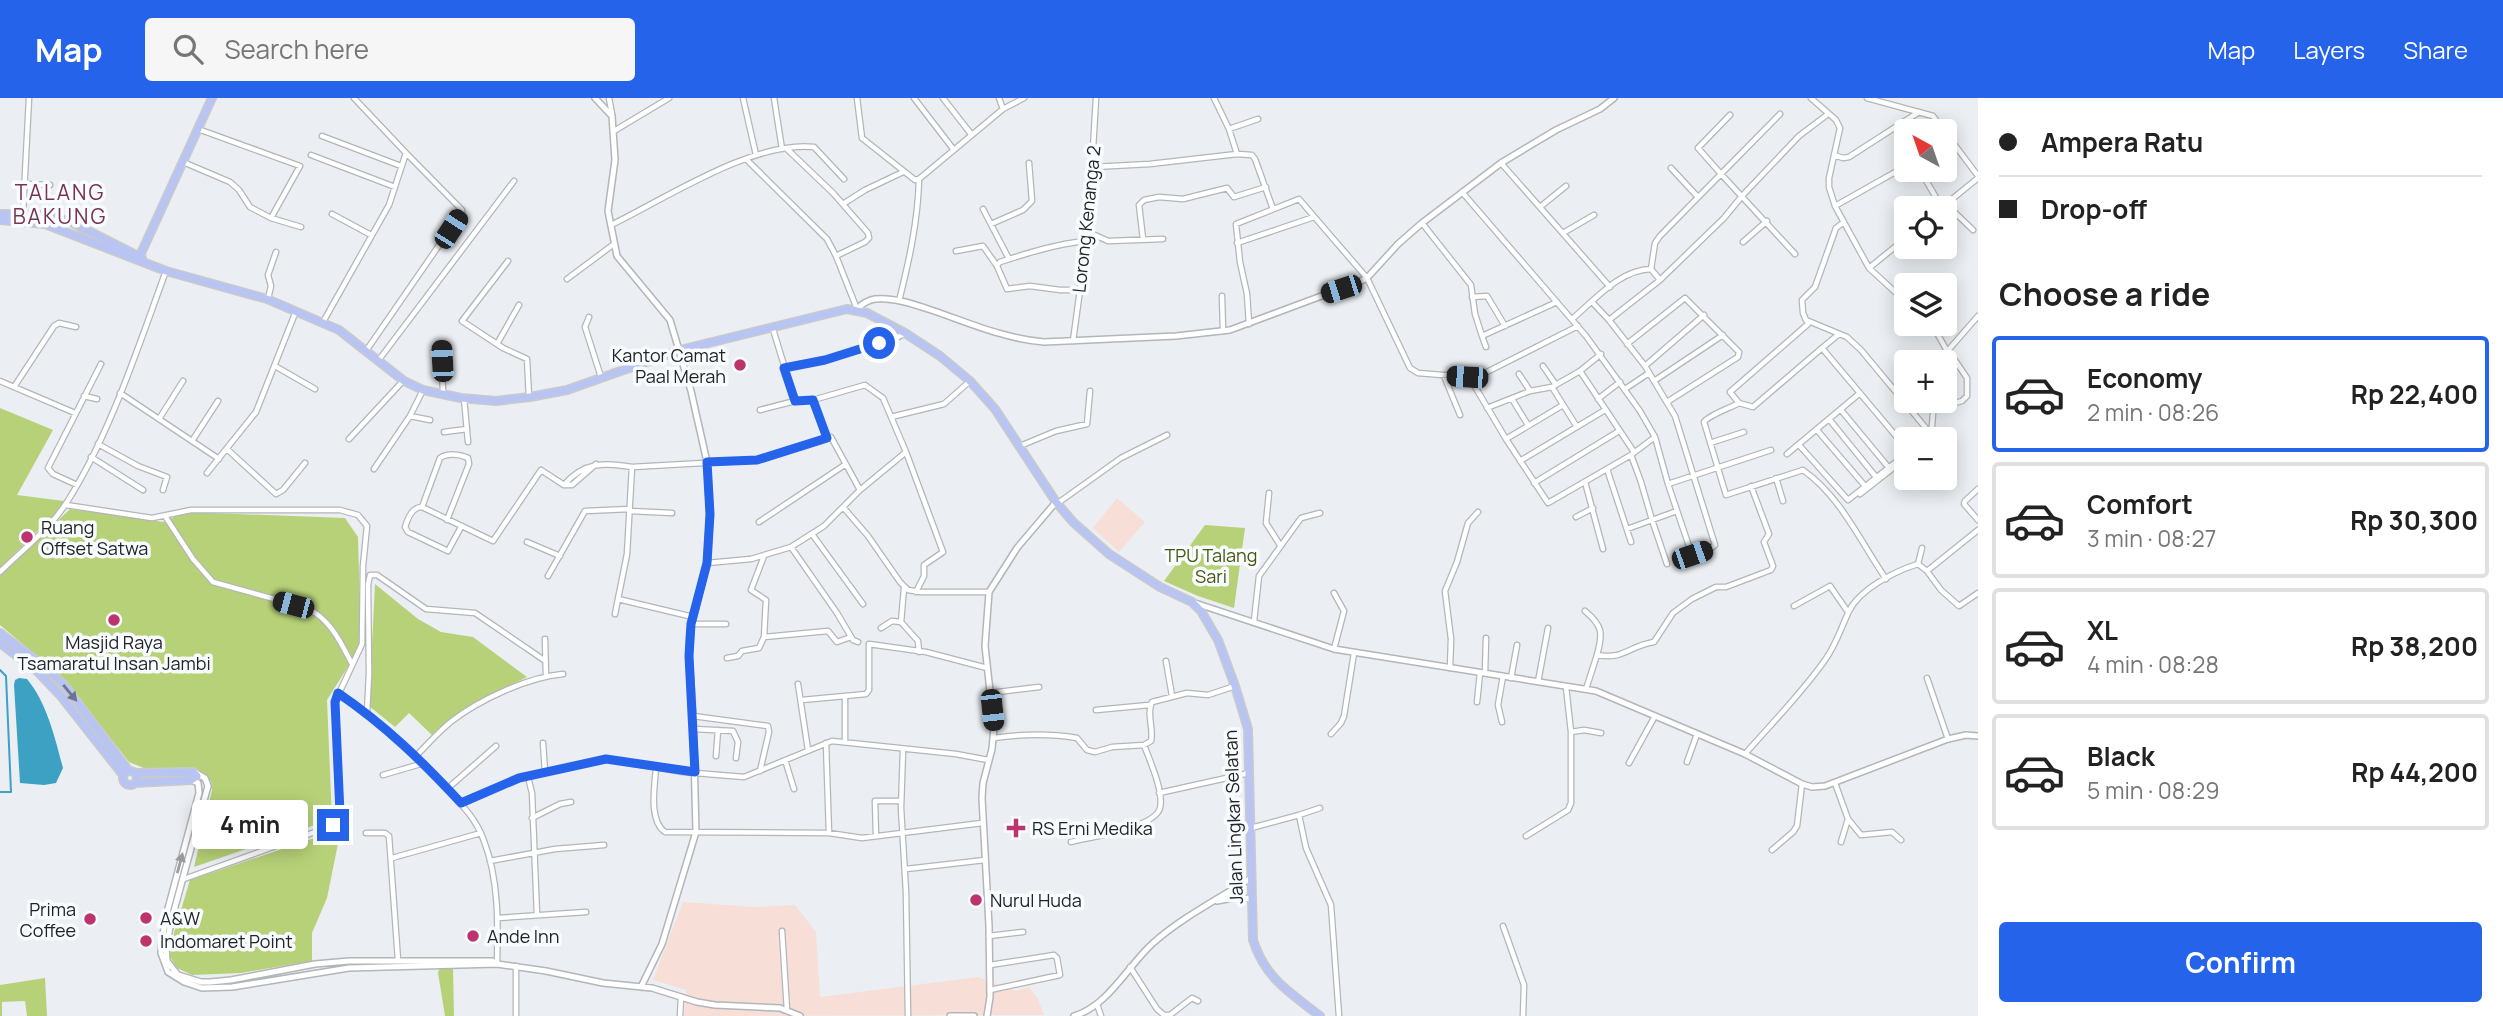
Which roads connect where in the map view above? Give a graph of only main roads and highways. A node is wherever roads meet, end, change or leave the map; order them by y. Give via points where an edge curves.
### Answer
1 (212, 98) edge
2 (0, 214) edge
3 (0, 220) edge
4 (141, 259) junction
5 (0, 633) edge
6 (0, 643) edge
7 (129, 773) junction
8 (135, 783) junction
9 (1320, 1016) edge

1 - 4 highway
2 - 4 highway via 46,215 69,222
3 - 4 highway via 45,224
4 - 9 highway, Jalan Lingkar Selatan via 323,322 404,381 464,398 496,401 567,390 680,350 835,311 857,309 905,333 970,381 995,409 1073,522 1104,550 1192,602 1218,640 1248,729 1253,940 1263,965
5 -> 7 highway via 65,687
6 - 7 highway via 60,695
7 - 8 highway
7 - 8 highway via 125,784
7 - 8 highway via 192,776

